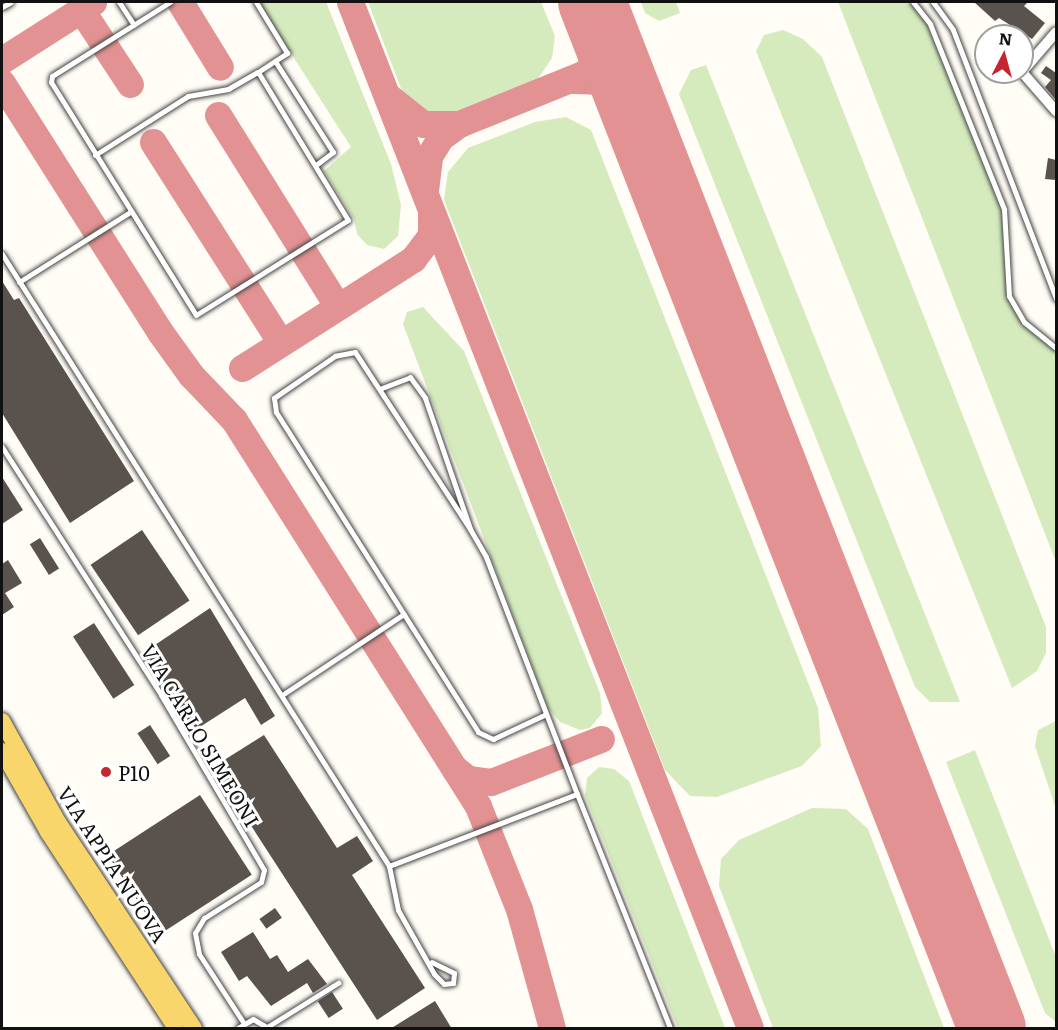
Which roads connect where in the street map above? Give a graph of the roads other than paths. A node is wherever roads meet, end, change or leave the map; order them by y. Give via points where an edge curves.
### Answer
1 (11, 2) edge
2 (119, 2) edge
3 (170, 2) edge
4 (256, 2) edge
5 (913, 2) edge
6 (933, 2) edge
7 (2, 7) edge
8 (134, 25) junction
9 (1056, 32) edge
10 (1034, 58) edge
11 (275, 61) junction
12 (258, 72) junction
13 (1032, 84) edge
14 (1056, 111) edge
15 (95, 155) junction
16 (316, 165) junction
17 (130, 212) junction
18 (2, 254) edge
19 (19, 282) junction
20 (1056, 298) edge
21 (1056, 348) edge
22 (382, 388) junction
23 (2, 447) edge
24 (470, 529) junction
25 (404, 614) junction
26 (282, 695) junction
27 (544, 715) junction
28 (2, 721) edge
29 (2, 751) edge
30 (577, 794) junction
31 (390, 866) junction
32 (431, 962) junction
33 (338, 983) dead end
34 (243, 1023) junction
35 (268, 1028) edge
36 (176, 1029) edge
37 (194, 1029) edge
38 (238, 1029) edge
39 (670, 1029) edge

1 - 7 lane
2 - 8 lane
3 - 8 lane
4 - 11 lane via 288,53
5 - 21 lane via 930,24 1004,209 1009,297 1024,322
6 - 20 lane via 953,30
8 - 15 lane via 52,76 51,82
9 - 10 street
11 - 12 lane
11 - 16 lane via 333,152
12 - 15 lane via 228,88 188,96
12 - 16 lane
13 - 14 street
15 - 17 lane
16 - 17 lane via 348,220 202,315 196,315
17 - 19 lane
18 - 19 lane
19 - 26 lane
22 - 24 lane
22 - 24 lane via 396,378 416,380 461,493
22 - 25 lane via 362,357 348,350 274,398 272,404
23 - 34 lane, VIA CARLO SIMEONI via 160,695 264,870 261,882 204,918 195,933 200,954
24 - 27 lane via 486,556 543,700
25 - 26 lane
25 - 27 lane via 484,737 500,736
26 - 31 lane
27 - 30 lane
28 - 37 main road, VIA APPIA NUOVA via 58,822
29 - 36 main road, VIA APPIA NUOVA via 48,832
30 - 31 lane
30 - 39 lane
31 - 32 lane via 398,910
32 - 32 lane via 444,984 453,983 454,973
33 - 35 lane
34 - 35 lane via 253,1019
34 - 38 lane

